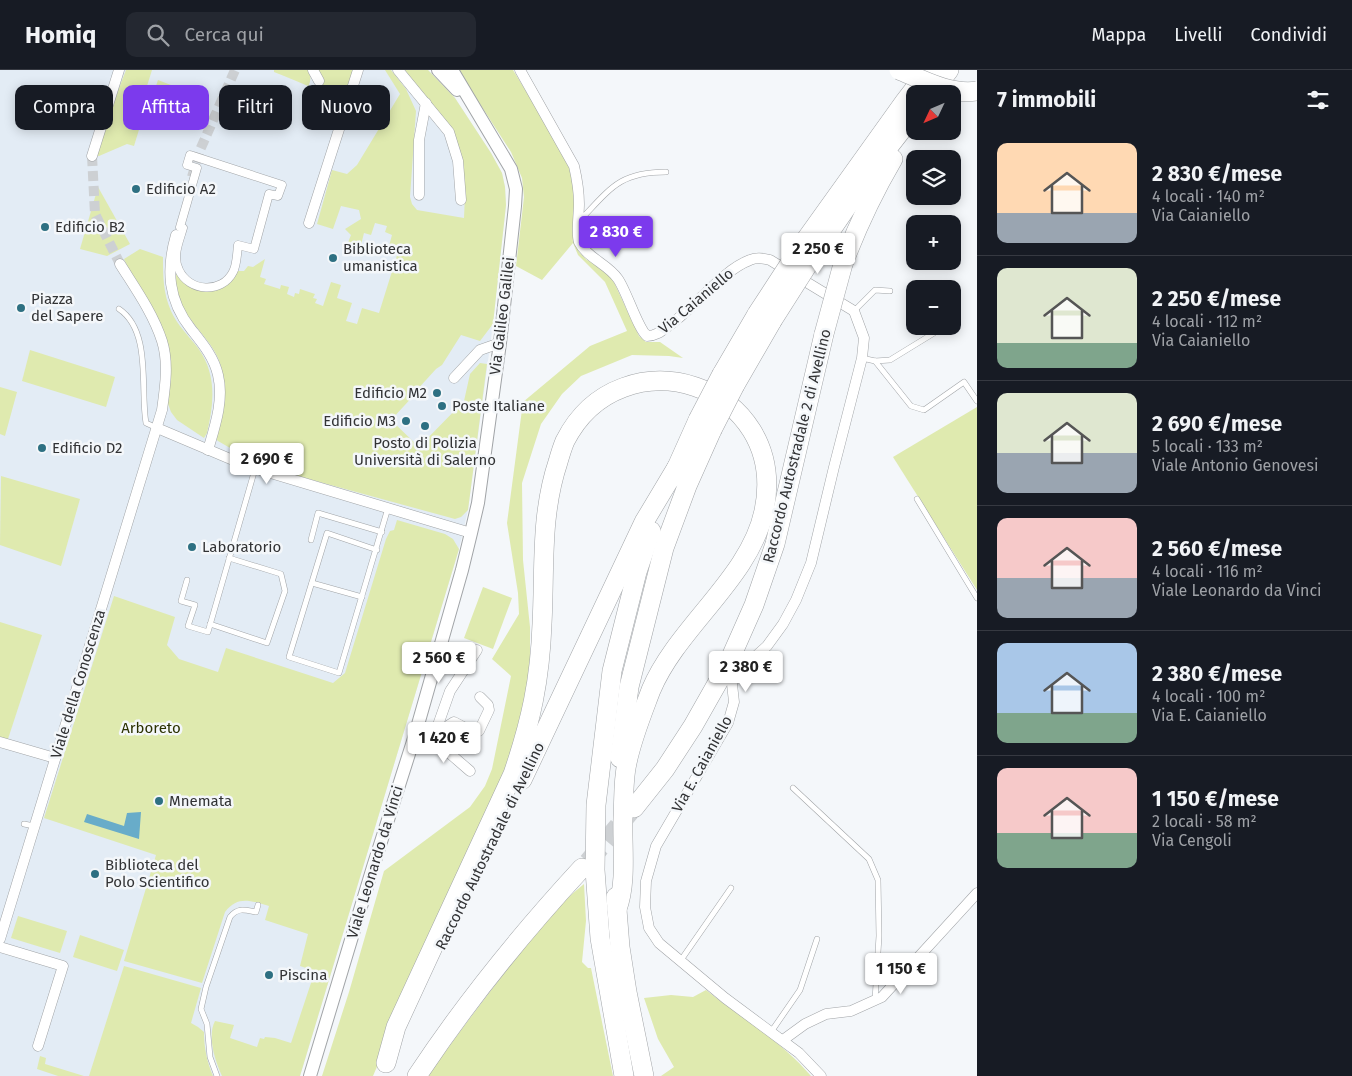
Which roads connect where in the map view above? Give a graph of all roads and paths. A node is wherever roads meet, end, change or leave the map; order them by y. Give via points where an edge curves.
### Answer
1 (119, 70) edge
2 (313, 70) edge
3 (358, 70) edge
4 (398, 70) edge
5 (438, 70) edge
6 (452, 70) edge
7 (520, 70) edge
8 (899, 70) edge
9 (929, 70) edge
10 (948, 70) edge
11 (958, 70) edge
12 (319, 82) dead end
13 (937, 85) edge
14 (947, 85) edge
15 (977, 91) edge
16 (426, 103) junction
17 (473, 108) junction
18 (906, 125) edge
19 (906, 140) edge
20 (92, 156) tunnel mouth
21 (666, 172) dead end
22 (280, 184) joint
23 (419, 196) dead end
24 (461, 200) dead end
25 (578, 216) junction
26 (309, 224) dead end
27 (176, 236) dead end
28 (809, 248) junction
29 (120, 264) tunnel mouth
30 (890, 291) dead end
31 (119, 309) dead end
32 (854, 311) junction
33 (931, 335) edge
34 (500, 342) junction
35 (862, 358) junction
36 (876, 361) junction
37 (454, 378) dead end
38 (977, 401) edge
39 (705, 425) junction
40 (157, 428) junction
41 (208, 450) junction
42 (677, 467) junction
43 (255, 469) junction
44 (917, 499) dead end
45 (388, 508) junction
46 (382, 532) junction
47 (471, 533) junction
48 (311, 540) dead end
49 (377, 550) junction
50 (229, 558) junction
51 (187, 580) dead end
52 (312, 583) junction
53 (362, 597) junction
54 (977, 598) edge
55 (210, 624) junction
56 (478, 650) dead end
57 (480, 697) dead end
58 (415, 735) junction
59 (435, 740) junction
60 (0, 742) edge
61 (55, 758) junction
62 (470, 771) dead end
63 (793, 788) dead end
64 (634, 808) tunnel mouth
65 (24, 824) dead end
66 (35, 826) junction
67 (582, 868) tunnel mouth
68 (731, 888) dead end
69 (977, 893) edge
70 (258, 905) dead end
71 (616, 910) junction
72 (0, 939) edge
73 (817, 940) dead end
74 (0, 947) edge
75 (681, 960) junction
76 (875, 1000) junction
77 (624, 1026) junction
78 (771, 1032) junction
79 (783, 1040) junction
80 (38, 1046) dead end
81 (383, 1069) edge
82 (644, 1074) edge
83 (217, 1076) edge
84 (310, 1076) edge
85 (417, 1076) edge
86 (624, 1076) edge
87 (821, 1076) edge

1 - 20 street
2 - 12 street
3 - 26 street
4 - 16 street
5 - 17 street, Via Galileo Galilei
6 - 17 street, Via Galileo Galilei
7 - 25 street, Via Caianiello via 574,166 578,182
8 - 15 highway, bridge via 945,88
9 - 28 highway via 905,101
10 - 13 highway
11 - 14 highway
16 - 23 street via 418,140
16 - 24 street via 449,132 458,161
17 - 34 street, Via Galileo Galilei via 511,169 516,189
18 - 28 highway
19 - 64 highway, Raccordo Autostradale 2 di Avellino, bridge via 875,191 843,264 775,544 754,605 727,666 693,726
21 - 25 lane via 648,172 622,180 610,188 585,216
22 - 22 street via 278,196 269,194 254,249 238,245 234,271 227,280 216,287 204,288 184,278 178,269 176,253 197,168 187,165 190,155
25 - 32 street, Via Caianiello via 578,240 584,250 617,278 642,332 647,336 655,336 673,323 736,267 750,259 770,260
27 - 41 street via 170,255 170,288 181,314 213,360 218,376 218,416
28 - 39 highway, bridge via 728,380
29 - 40 street, Viale della Conoscenza via 154,320 162,342 165,382
30 - 32 lane via 875,290
31 - 40 lane via 125,313 137,336 144,362 146,423
32 - 35 street, Via E. Caianiello via 864,338
33 - 36 lane via 890,360
34 - 37 street via 480,350
34 - 47 street, Via Galileo Galilei
35 - 36 lane
35 - 75 street, Via E. Caianiello via 811,563 796,600 767,646 736,674 728,724 656,846 646,881 645,907 649,928 659,943
36 - 38 lane via 911,406 924,410 964,382
39 - 42 highway
39 - 71 highway via 664,548 629,687 614,819
40 - 41 street
40 - 61 street, Viale della Conoscenza
41 - 43 street
42 - 77 highway via 638,572 612,671 596,805 595,870 600,938
42 - 81 highway, Raccordo Autostradale di Avellino via 644,522
43 - 45 street
43 - 50 lane
44 - 54 lane
45 - 46 lane
45 - 47 street
46 - 48 lane via 318,513
46 - 49 lane
47 - 58 street, Viale Leonardo da Vinci
49 - 52 lane via 327,533
49 - 53 lane
50 - 55 lane
50 - 55 lane via 281,574 284,591 267,643
51 - 55 lane via 181,601 195,605 188,626 208,632
52 - 53 lane
52 - 53 lane via 289,657 340,673
56 - 59 street via 450,691
57 - 59 street via 488,704 489,710 479,731 473,732 454,722
58 - 59 street
58 - 84 street, Viale Leonardo da Vinci
59 - 62 street
60 - 61 street
61 - 66 street, Viale della Conoscenza
63 - 76 lane via 869,859 878,880
65 - 66 lane
66 - 72 street, Viale della Conoscenza
67 - 85 highway via 494,970
68 - 75 lane
69 - 76 street via 882,997
70 - 83 lane via 256,912 241,909 230,917 206,987 201,1009
71 - 77 highway
71 - 81 highway via 622,897 626,765 637,727 666,661 744,560 764,512 766,464 758,441 741,415 723,400 702,388 682,382 648,381 618,389 586,411 565,442 550,486 545,520 538,679 526,737 513,774 396,1026
73 - 78 lane via 800,990
74 - 80 street via 63,966
75 - 78 street, Via E. Caianiello
76 - 79 street via 851,1011 826,1014
77 - 82 highway
77 - 86 highway
78 - 79 street, Via E. Caianiello
79 - 87 street, Via E. Caianiello

